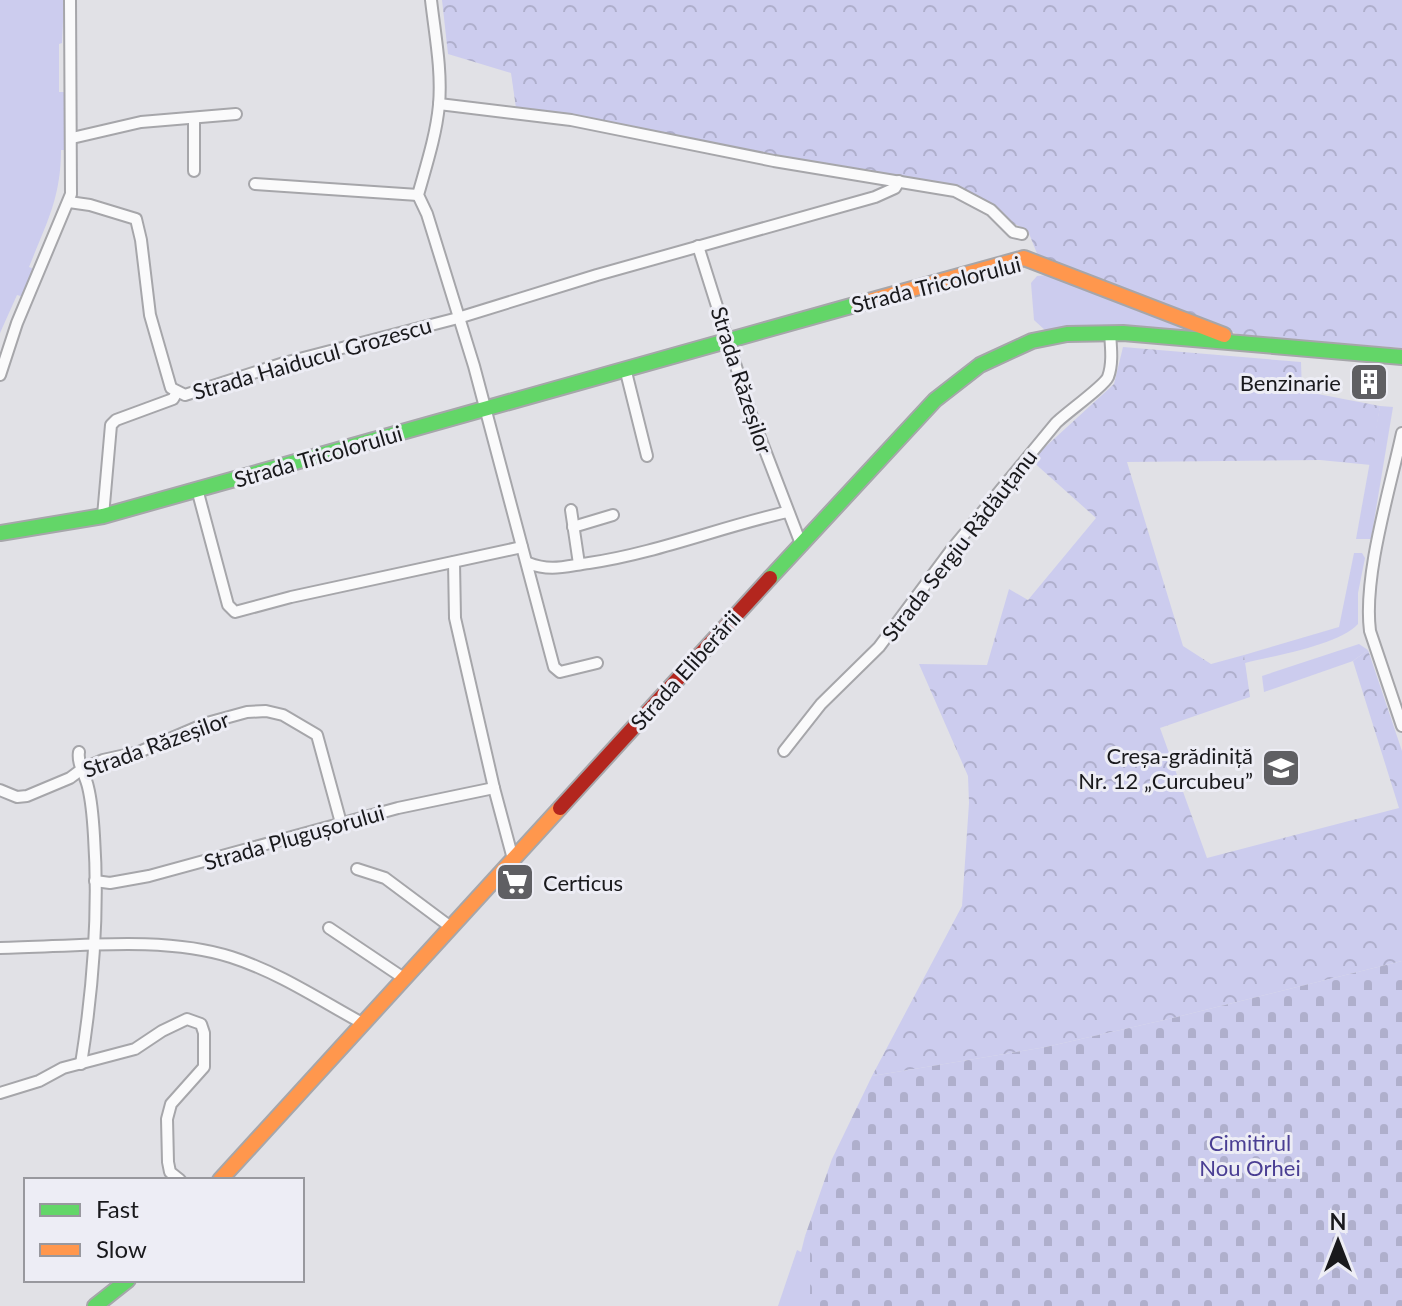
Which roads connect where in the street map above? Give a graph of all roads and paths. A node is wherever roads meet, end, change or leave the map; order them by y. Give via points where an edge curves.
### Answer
1 (70, 0) edge
2 (431, 0) edge
3 (439, 104) junction
4 (236, 114) dead end
5 (194, 118) junction
6 (72, 138) junction
7 (194, 171) dead end
8 (899, 181) junction
9 (255, 184) dead end
10 (418, 195) junction
11 (69, 202) junction
12 (1022, 234) dead end
13 (698, 246) junction
14 (458, 318) junction
15 (1110, 333) junction
16 (729, 340) junction
17 (1239, 341) junction
18 (1402, 357) edge
19 (625, 368) junction
20 (0, 375) edge
21 (177, 392) junction
22 (485, 408) junction
23 (1402, 433) edge
24 (647, 456) dead end
25 (197, 489) junction
26 (571, 510) dead end
27 (787, 512) junction
28 (613, 515) dead end
29 (103, 516) junction
30 (573, 527) junction
31 (0, 533) edge
32 (801, 544) junction
33 (522, 547) junction
34 (454, 562) junction
35 (528, 563) junction
36 (579, 564) junction
37 (597, 663) dead end
38 (1402, 726) edge
39 (784, 751) dead end
40 (79, 752) dead end
41 (82, 769) junction
42 (494, 788) junction
43 (0, 790) edge
44 (341, 823) junction
45 (513, 859) junction
46 (357, 869) dead end
47 (95, 881) junction
48 (329, 928) dead end
49 (452, 928) junction
50 (94, 946) junction
51 (0, 948) edge
52 (405, 979) junction
53 (362, 1023) junction
54 (81, 1064) junction
55 (0, 1093) edge
56 (178, 1178) edge
57 (222, 1178) edge
58 (125, 1282) edge
59 (95, 1306) edge

1 - 6 street
2 - 3 street
3 - 8 street via 571,120
3 - 10 street
4 - 5 street
5 - 6 street via 141,122
5 - 7 street
6 - 11 street
8 - 12 street via 955,191
8 - 13 street, Strada Haiducul Grozescu via 875,197
9 - 10 street
10 - 14 street, Strada Haiducul Grozescu
11 - 20 street
11 - 21 street, Strada Haiducul Grozescu via 136,219 156,343 167,380
13 - 14 street, Strada Haiducul Grozescu
13 - 16 street, Strada Răzeșilor
14 - 21 street, Strada Haiducul Grozescu via 297,359 185,395
14 - 22 street, Strada Haiducul Grozescu
15 - 17 street, Strada Eliberării
15 - 32 street, Strada Eliberării via 1032,341 977,368 928,407
15 - 39 street, Strada Sergiu Rădăuțanu via 1108,376 1102,386 1056,423 879,647 821,704
16 - 17 street, Strada Tricolorului via 1024,258
16 - 19 street, Strada Tricolorului
16 - 27 street, Strada Răzeșilor
17 - 18 street
19 - 22 street, Strada Tricolorului
19 - 24 street
21 - 29 street via 173,399 111,425
22 - 25 street, Strada Tricolorului
22 - 33 street
23 - 38 street via 1368,619
25 - 29 street, Strada Tricolorului
25 - 34 street via 232,611
26 - 30 street
27 - 32 street, Strada Răzeșilor
27 - 36 street via 660,550
28 - 30 street
29 - 31 street, Strada Tricolorului
30 - 36 street
32 - 45 street, Strada Eliberării
33 - 34 street
33 - 35 street
34 - 42 street via 455,618
35 - 36 street via 555,570
35 - 37 street via 556,671
40 - 41 street
41 - 43 street, Strada Răzeșilor via 27,796
41 - 44 street, Strada Răzeșilor via 217,720 266,711 317,735
41 - 47 street via 92,807
42 - 44 street, Strada Plugușorului
42 - 45 street
44 - 47 street, Strada Plugușorului via 149,876
45 - 49 street, Strada Eliberării
46 - 49 street via 385,878
47 - 50 street
48 - 52 street
49 - 52 street, Strada Eliberării
50 - 51 street
50 - 53 street via 178,946 229,956
50 - 54 street
52 - 53 street, Strada Eliberării
53 - 57 street, Strada Eliberării
54 - 55 street
54 - 56 street via 135,1049 187,1019 201,1024 204,1067 171,1104 167,1119 170,1172
58 - 59 street

